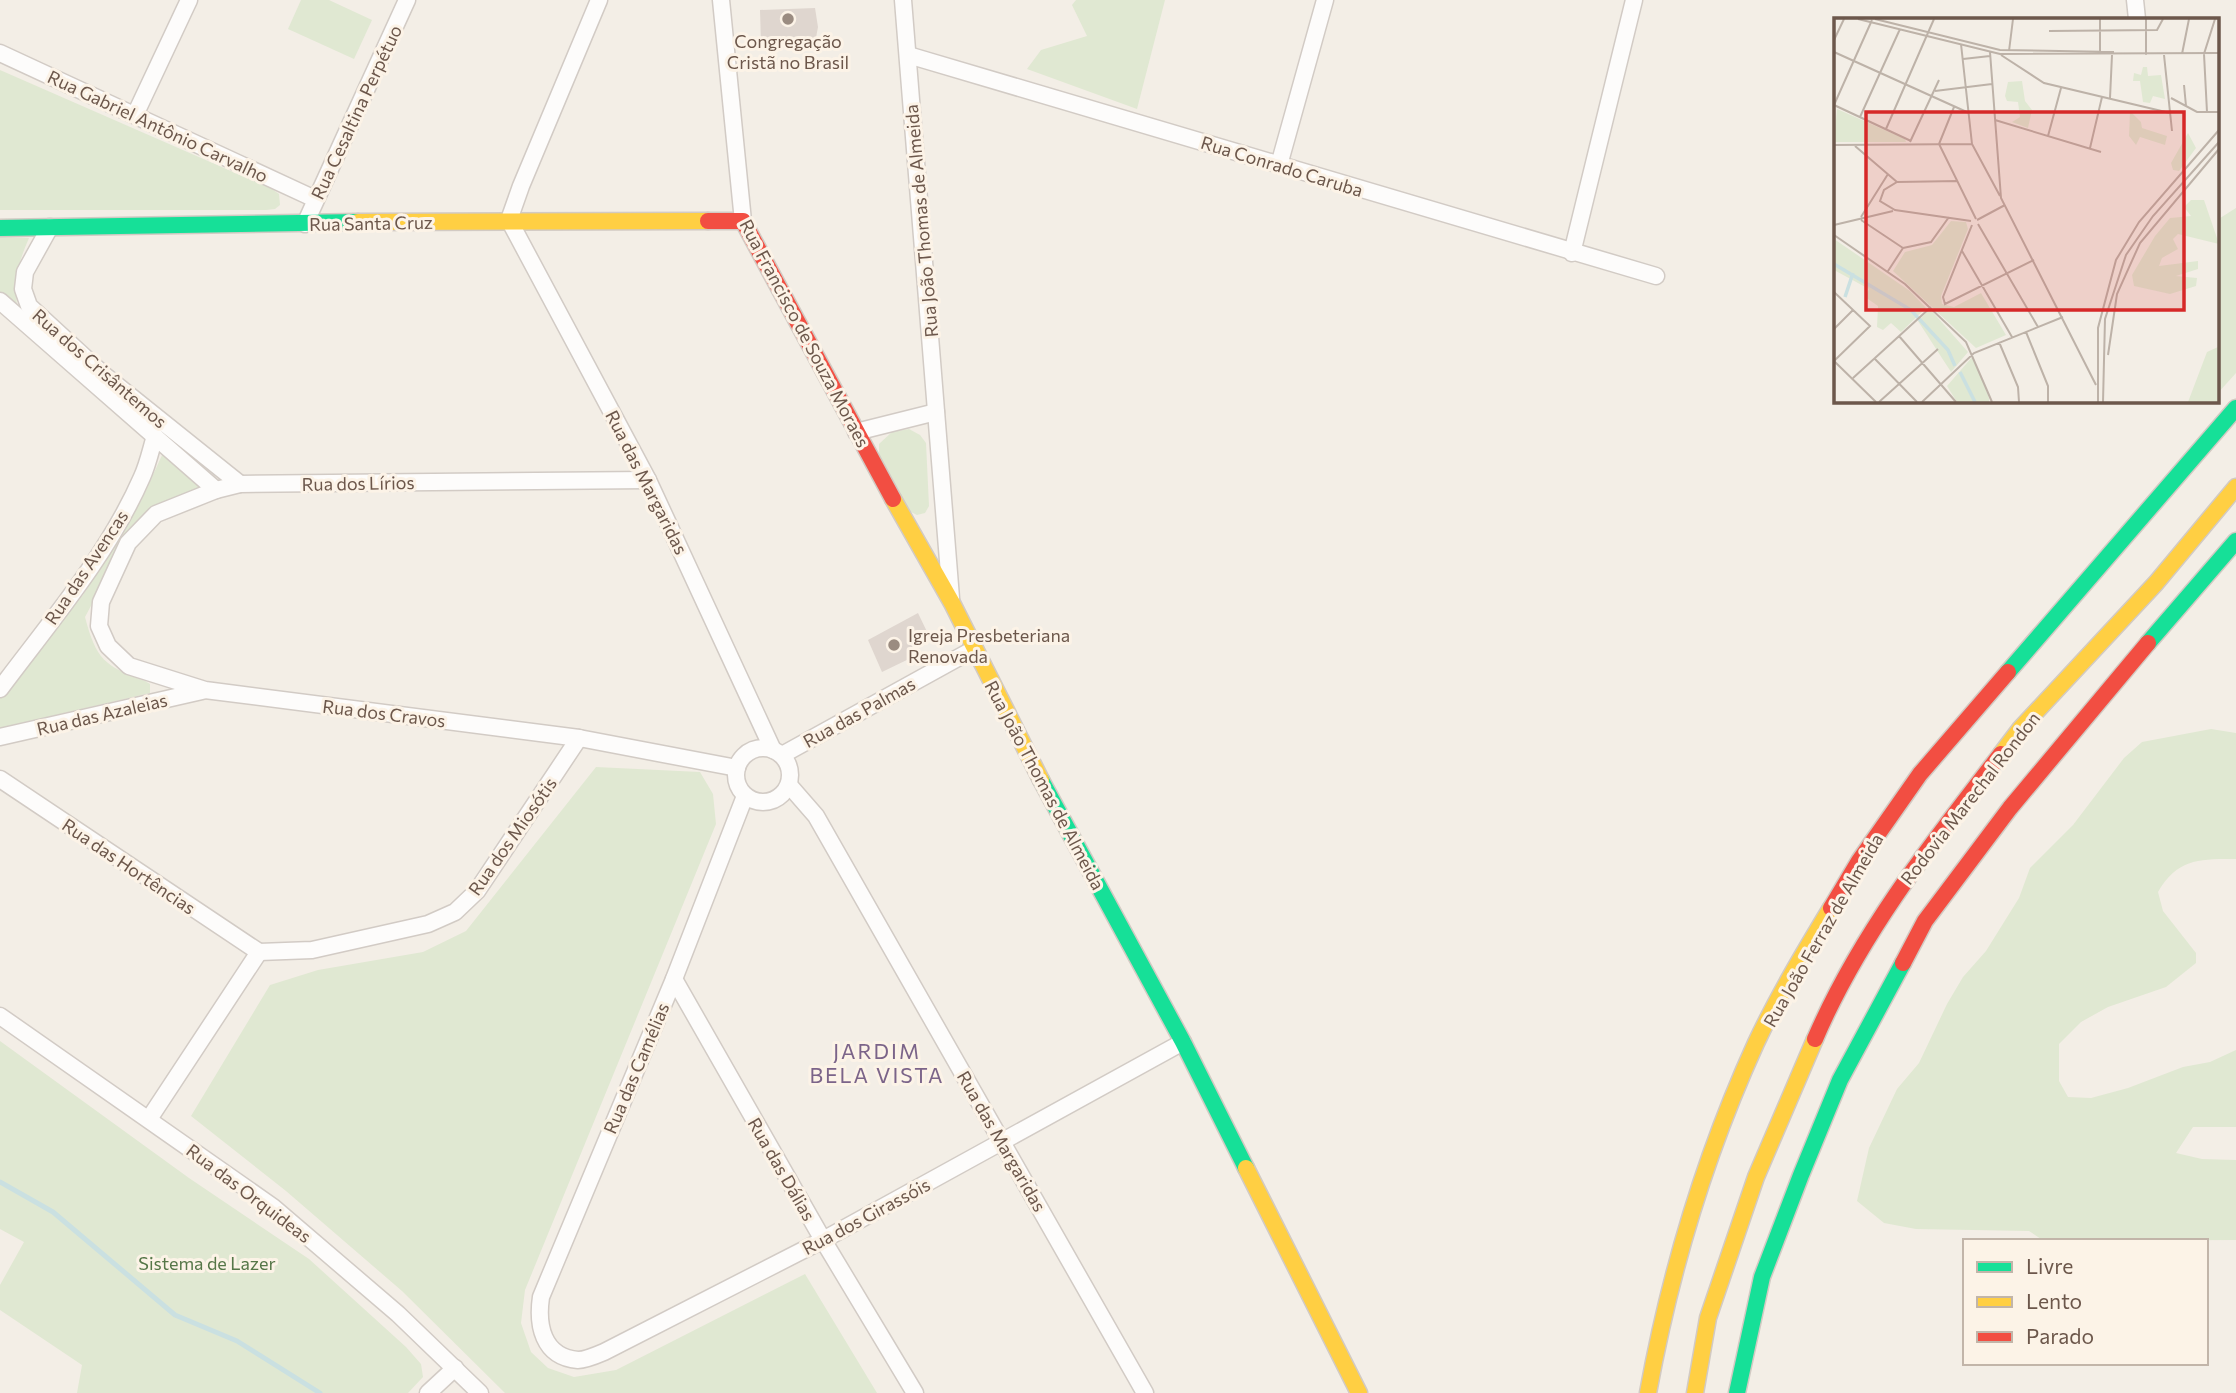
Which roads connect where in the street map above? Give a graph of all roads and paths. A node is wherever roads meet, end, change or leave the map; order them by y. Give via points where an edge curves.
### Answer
1 (189, 0) edge
2 (407, 0) edge
3 (599, 0) edge
4 (903, 0) edge
5 (1325, 0) edge
6 (1634, 0) edge
7 (719, 1) edge
8 (0, 53) edge
9 (908, 55) junction
10 (135, 115) junction
11 (1279, 165) junction
12 (316, 198) junction
13 (509, 219) junction
14 (743, 221) junction
15 (305, 224) junction
16 (50, 227) junction
17 (0, 228) edge
18 (1572, 253) junction
19 (1656, 276) dead end
20 (0, 301) edge
21 (2236, 408) edge
22 (936, 412) junction
23 (856, 432) junction
24 (155, 436) junction
25 (648, 480) junction
26 (240, 484) junction
27 (2236, 486) edge
28 (216, 490) junction
29 (2236, 541) edge
30 (109, 581) joint
31 (952, 603) junction
32 (974, 649) junction
33 (0, 689) edge
34 (205, 690) junction
35 (0, 737) edge
36 (579, 738) junction
37 (778, 752) junction
38 (737, 768) junction
39 (0, 779) edge
40 (789, 785) junction
41 (745, 796) junction
42 (258, 952) junction
43 (674, 979) junction
44 (0, 1016) edge
45 (1183, 1042) junction
46 (149, 1119) junction
47 (1002, 1142) junction
48 (823, 1240) junction
49 (545, 1340) joint
50 (455, 1368) junction
51 (428, 1393) edge
52 (480, 1393) edge
53 (915, 1393) edge
54 (1145, 1393) edge
55 (1359, 1393) edge
56 (1648, 1393) edge
57 (1695, 1393) edge
58 (1737, 1393) edge

1 - 10 street
2 - 12 street, Rua Cesaltina Perpétuo
3 - 13 street
4 - 9 street, Rua João Thomas de Almeida
5 - 11 street
6 - 18 street
7 - 14 street, Rua Francisco de Souza Moraes
8 - 10 street, Rua Gabriel Antônio Carvalho
9 - 11 street, Rua Conrado Caruba
9 - 22 street, Rua João Thomas de Almeida
10 - 12 street, Rua Gabriel Antônio Carvalho
11 - 18 street, Rua Conrado Caruba
12 - 15 street, Rua Cesaltina Perpétuo
13 - 14 main road, Rua Santa Cruz
13 - 15 main road, Rua Santa Cruz
13 - 25 street, Rua das Margaridas
14 - 23 main road, Rua Francisco de Souza Moraes
15 - 16 main road, Rua Santa Cruz
16 - 17 main road, Rua Santa Cruz
16 - 26 street, Rua dos Crisântemos via 25,272 23,289 29,306 104,375
18 - 19 street, Rua Conrado Caruba
20 - 24 street, Rua dos Crisântemos
21 - 56 main road, Rua João Ferraz de Almeida via 1920,774 1858,861 1758,1041 1724,1120 1686,1230 1661,1320
22 - 23 street
22 - 31 street, Rua João Thomas de Almeida
23 - 31 main road, Rua Francisco de Souza Moraes
24 - 28 street, Rua dos Crisântemos
24 - 33 street, Rua das Avencas via 125,513
25 - 26 street, Rua dos Lírios
25 - 37 street, Rua das Margaridas
26 - 28 street, Rua dos Lírios
27 - 57 main road, Rodovia Marechal Rondon via 2156,583 2020,729 1920,858 1872,934 1829,1007 1756,1177 1708,1318
28 - 30 street, Rua dos Lírios via 156,514 128,543
29 - 58 main road via 2010,808 1925,921 1840,1080 1801,1175 1762,1277
30 - 34 street, Rua dos Cravos via 99,626 108,646 129,666
31 - 32 main road, Rua João Thomas de Almeida
32 - 37 street, Rua das Palmas
32 - 45 main road, Rua João Thomas de Almeida
34 - 35 street, Rua das Azaleias
34 - 36 street, Rua dos Cravos
36 - 38 street, Rua dos Cravos
36 - 42 street, Rua dos Miosótis via 477,891 454,912 428,923 312,950
37 - 38 street via 756,749
37 - 40 street via 790,769
38 - 41 street via 737,784
39 - 42 street, Rua das Hortências
40 - 41 street via 770,802
40 - 47 street, Rua das Margaridas via 816,816
41 - 43 street, Rua das Camélias
42 - 46 street
43 - 48 street, Rua das Dálias
43 - 49 street, Rua das Camélias via 541,1297 538,1318
44 - 46 street, Rua das Orquideas
45 - 47 street, Rua dos Girassóis
45 - 55 main road, Rua João Thomas de Almeida
46 - 50 street, Rua das Orquideas via 273,1207
47 - 48 street, Rua dos Girassóis
47 - 54 street, Rua das Margaridas
48 - 49 street, Rua dos Girassóis via 604,1352 578,1360 557,1352
48 - 53 street, Rua das Dálias
50 - 51 street
50 - 52 street, Rua das Orquideas

